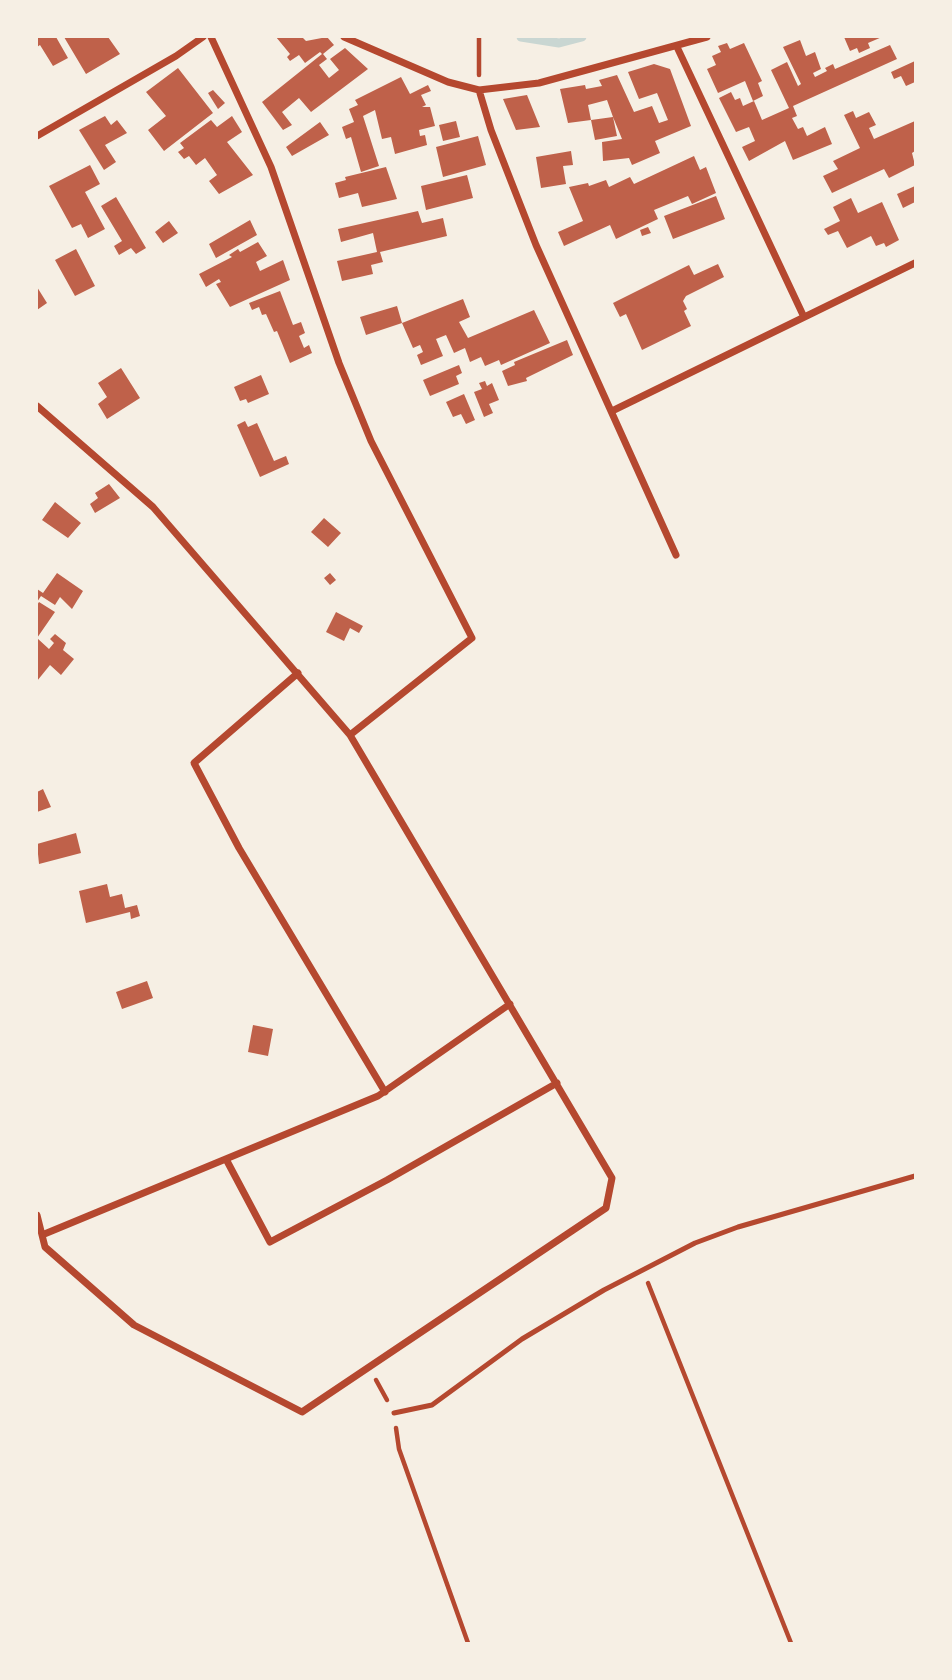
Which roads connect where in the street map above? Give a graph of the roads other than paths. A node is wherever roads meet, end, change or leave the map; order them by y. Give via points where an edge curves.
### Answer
1 (203, 37) edge
2 (211, 37) edge
3 (344, 37) edge
4 (707, 37) edge
5 (677, 47) junction
6 (479, 90) junction
7 (37, 136) edge
8 (915, 263) edge
9 (803, 315) junction
10 (37, 406) edge
11 (612, 411) junction
12 (676, 555) dead end
13 (298, 673) junction
14 (350, 735) junction
15 (510, 1004) junction
16 (557, 1083) junction
17 (385, 1092) junction
18 (227, 1161) junction
19 (915, 1176) edge
20 (37, 1216) edge
21 (42, 1236) junction
22 (394, 1413) road end

1 - 7 street
2 - 14 street via 271,167 370,441 472,638
3 - 6 street via 448,82
4 - 5 street
5 - 6 street via 539,83
5 - 9 street
6 - 11 street via 531,232
8 - 9 street
9 - 11 street
10 - 13 street via 153,507
11 - 12 street
13 - 14 street
13 - 17 street via 194,763 239,848
14 - 15 street
15 - 16 street
15 - 17 street
16 - 18 street via 270,1242
16 - 21 street via 612,1178 606,1208 302,1412 134,1325 45,1247
17 - 18 street
18 - 21 street
19 - 22 lane via 695,1243 522,1339 432,1405
20 - 21 street

